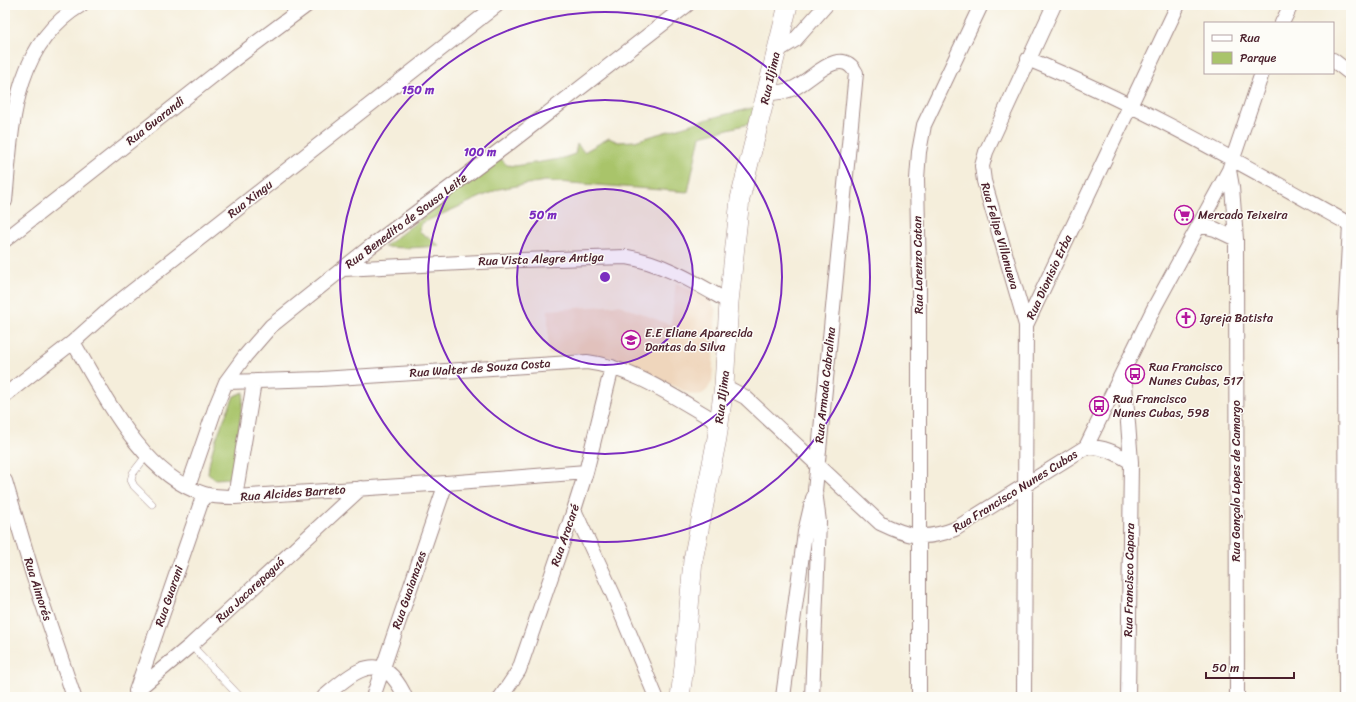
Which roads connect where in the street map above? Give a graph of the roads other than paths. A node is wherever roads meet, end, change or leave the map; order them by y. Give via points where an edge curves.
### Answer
1 (81, 5) edge
2 (307, 5) edge
3 (496, 5) edge
4 (687, 5) edge
5 (788, 5) edge
6 (826, 5) edge
7 (981, 5) edge
8 (1054, 5) edge
9 (1178, 5) edge
10 (1291, 5) edge
11 (1283, 22) edge
12 (777, 51) junction
13 (1028, 59) junction
14 (1334, 61) edge
15 (1262, 74) edge
16 (1351, 74) edge
17 (767, 93) junction
18 (1130, 106) junction
19 (1231, 165) junction
20 (5, 201) edge
21 (1198, 225) junction
22 (1351, 225) edge
23 (1236, 239) junction
24 (5, 240) edge
25 (343, 269) junction
26 (729, 302) junction
27 (1026, 325) junction
28 (73, 342) junction
29 (612, 366) junction
30 (1124, 371) junction
31 (226, 382) junction
32 (254, 382) junction
33 (724, 386) junction
34 (5, 395) edge
35 (719, 424) junction
36 (1086, 447) junction
37 (147, 456) junction
38 (1131, 462) junction
39 (817, 464) junction
40 (586, 472) junction
41 (5, 481) edge
42 (446, 483) junction
43 (1025, 484) junction
44 (188, 487) junction
45 (361, 488) junction
46 (815, 491) junction
47 (204, 494) junction
48 (235, 497) junction
49 (152, 504) dead end
50 (574, 510) junction
51 (920, 538) junction
52 (191, 645) junction
53 (382, 668) junction
54 (135, 694) edge
55 (74, 697) edge
56 (240, 697) edge
57 (324, 697) edge
58 (373, 697) edge
59 (405, 697) edge
60 (501, 697) edge
61 (656, 697) edge
62 (680, 697) edge
63 (783, 697) edge
64 (812, 697) edge
65 (919, 697) edge
66 (1024, 697) edge
67 (1128, 697) edge
68 (1237, 697) edge
69 (1346, 697) edge

1 - 20 street via 69,12 45,35 30,60 13,119
2 - 24 street, Rua Guarandi
3 - 28 street, Rua Xingu via 111,308
4 - 25 street, Rua Benedito de Sousa Leite
5 - 12 main road, Rua Iljima
6 - 12 street via 795,40
7 - 51 street, Rua Lorenzo Catan via 924,125 919,152 917,178
8 - 13 street, Rua Felipe Villanueva
9 - 18 street, Rua Dionisio Erba
10 - 11 street
12 - 17 main road, Rua Iljima
13 - 18 street via 1077,79
13 - 27 street, Rua Felipe Villanueva via 982,166 984,181
14 - 16 street
15 - 19 street, Rua Francisco Nunes Cubas
17 - 26 main road, Rua Iljima via 740,200
17 - 39 street, Rua Armada Cabralina via 794,88 835,62 844,62 852,66 856,73
18 - 19 street
18 - 27 street, Rua Dionisio Erba
19 - 21 street, Rua Francisco Nunes Cubas
19 - 22 street
19 - 23 street, Rua Gonçalo Lopes de Camargo
21 - 23 street via 1215,229
21 - 30 street, Rua Francisco Nunes Cubas
22 - 69 street via 1345,320
23 - 68 street, Rua Gonçalo Lopes de Camargo
25 - 26 street, Rua Vista Alegre Antiga via 627,257 664,268
25 - 31 street, Rua Benedito de Sousa Leite via 271,326 244,356
26 - 33 main road, Rua Iljima
27 - 43 street, Rua Dionisio Erba
28 - 34 street, Rua Xingu
28 - 37 street, Rua Alcides Barreto via 118,416
29 - 32 street, Rua Walter de Souza Costa via 587,362
29 - 35 street, Rua Walter de Souza Costa via 659,389
29 - 40 street, Rua Aracaré
30 - 36 street, Rua Francisco Nunes Cubas
30 - 38 street, Rua Francisco Capara
31 - 32 street, Rua Walter de Souza Costa
31 - 44 street, Rua Benedito de Sousa Leite via 213,412
32 - 48 street
33 - 35 main road, Rua Iljima
33 - 39 street, Rua Francisco Nunes Cubas via 745,397
35 - 62 main road, Rua Iljima via 693,560
36 - 38 street via 1112,450
36 - 43 street, Rua Francisco Nunes Cubas
37 - 44 street, Rua Alcides Barreto via 167,474
37 - 49 lane via 134,473 132,480 134,486
38 - 67 street, Rua Francisco Capara
39 - 46 street, Rua Armada Cabralina
39 - 51 street, Rua Francisco Nunes Cubas via 880,523 902,534
40 - 42 street, Rua Alcides Barreto
40 - 50 street, Rua Aracaré
41 - 55 street, Rua Aimorés
42 - 45 street, Rua Alcides Barreto
42 - 53 street, Rua Guaianazes
43 - 51 street, Rua Francisco Nunes Cubas via 955,529 939,536
43 - 66 street, Rua Dionisio Erba
44 - 47 street, Rua Alcides Barreto
45 - 48 street, Rua Alcides Barreto
45 - 52 street, Rua Jacarepaguá
46 - 63 street via 805,532
46 - 64 street, Rua Armada Cabralina via 819,522
47 - 48 street, Rua Alcides Barreto
47 - 54 street, Rua Guarani
50 - 60 street, Rua Aracaré via 519,670
50 - 61 street
51 - 65 street, Rua Lorenzo Catan
52 - 54 street, Rua Jacarepaguá
52 - 56 lane
53 - 57 street via 375,667 349,676
53 - 58 street, Rua Guaianazes
53 - 59 street via 401,686

